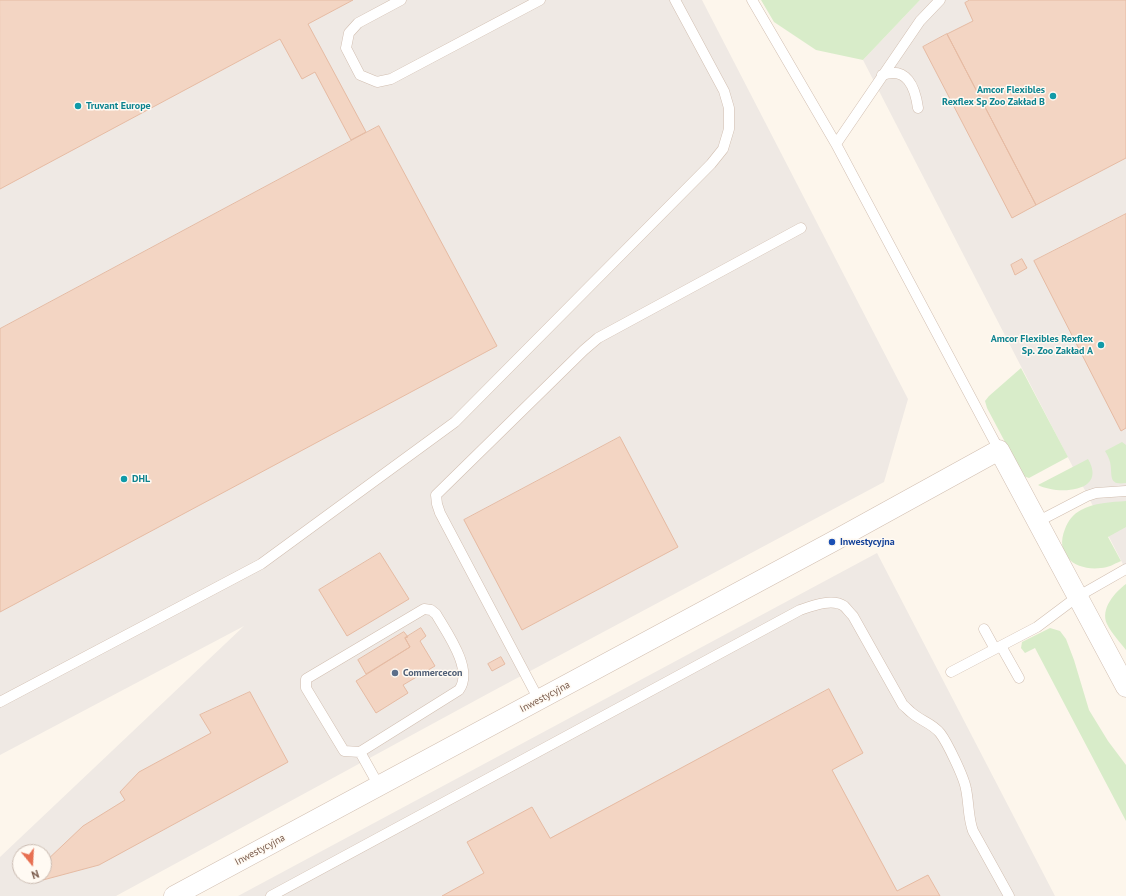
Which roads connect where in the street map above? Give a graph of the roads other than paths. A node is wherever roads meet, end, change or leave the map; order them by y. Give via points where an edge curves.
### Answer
1 (401, 0) edge
2 (540, 0) edge
3 (675, 0) edge
4 (752, 0) edge
5 (940, 0) edge
6 (882, 75) junction
7 (918, 108) dead end
8 (836, 144) junction
9 (801, 228) dead end
10 (999, 450) junction
11 (1126, 491) edge
12 (1037, 522) junction
13 (1126, 569) edge
14 (1077, 597) junction
15 (984, 629) dead end
16 (998, 647) junction
17 (951, 672) dead end
18 (1019, 678) dead end
19 (1126, 687) edge
20 (539, 700) junction
21 (0, 702) edge
22 (360, 752) junction
23 (379, 786) junction
24 (174, 896) edge
25 (271, 896) edge
26 (1009, 896) edge

1 - 2 lane via 358,23 349,33 346,48 360,76 377,82 391,79
3 - 21 lane via 724,91 729,108 729,129 723,149 711,164 455,422 261,564
4 - 8 lane
5 - 6 lane via 920,21
6 - 7 lane via 895,72 905,76
6 - 8 lane
8 - 10 lane
9 - 20 lane via 598,338 436,495 440,513
10 - 12 street
10 - 20 street, Inwestycyjna
11 - 12 lane via 1087,496
12 - 14 street
13 - 14 lane
14 - 16 lane via 1037,627
14 - 19 street
15 - 16 lane
16 - 17 lane
16 - 18 lane
20 - 23 street, Inwestycyjna
22 - 22 lane via 344,750 306,688 306,679 424,609 431,610 436,614 462,661 463,684 459,690
22 - 23 lane
23 - 24 street, Inwestycyjna
25 - 26 lane via 800,610 813,605 836,603 844,606 853,616 903,704 913,714 933,725 941,734 961,774 973,831

